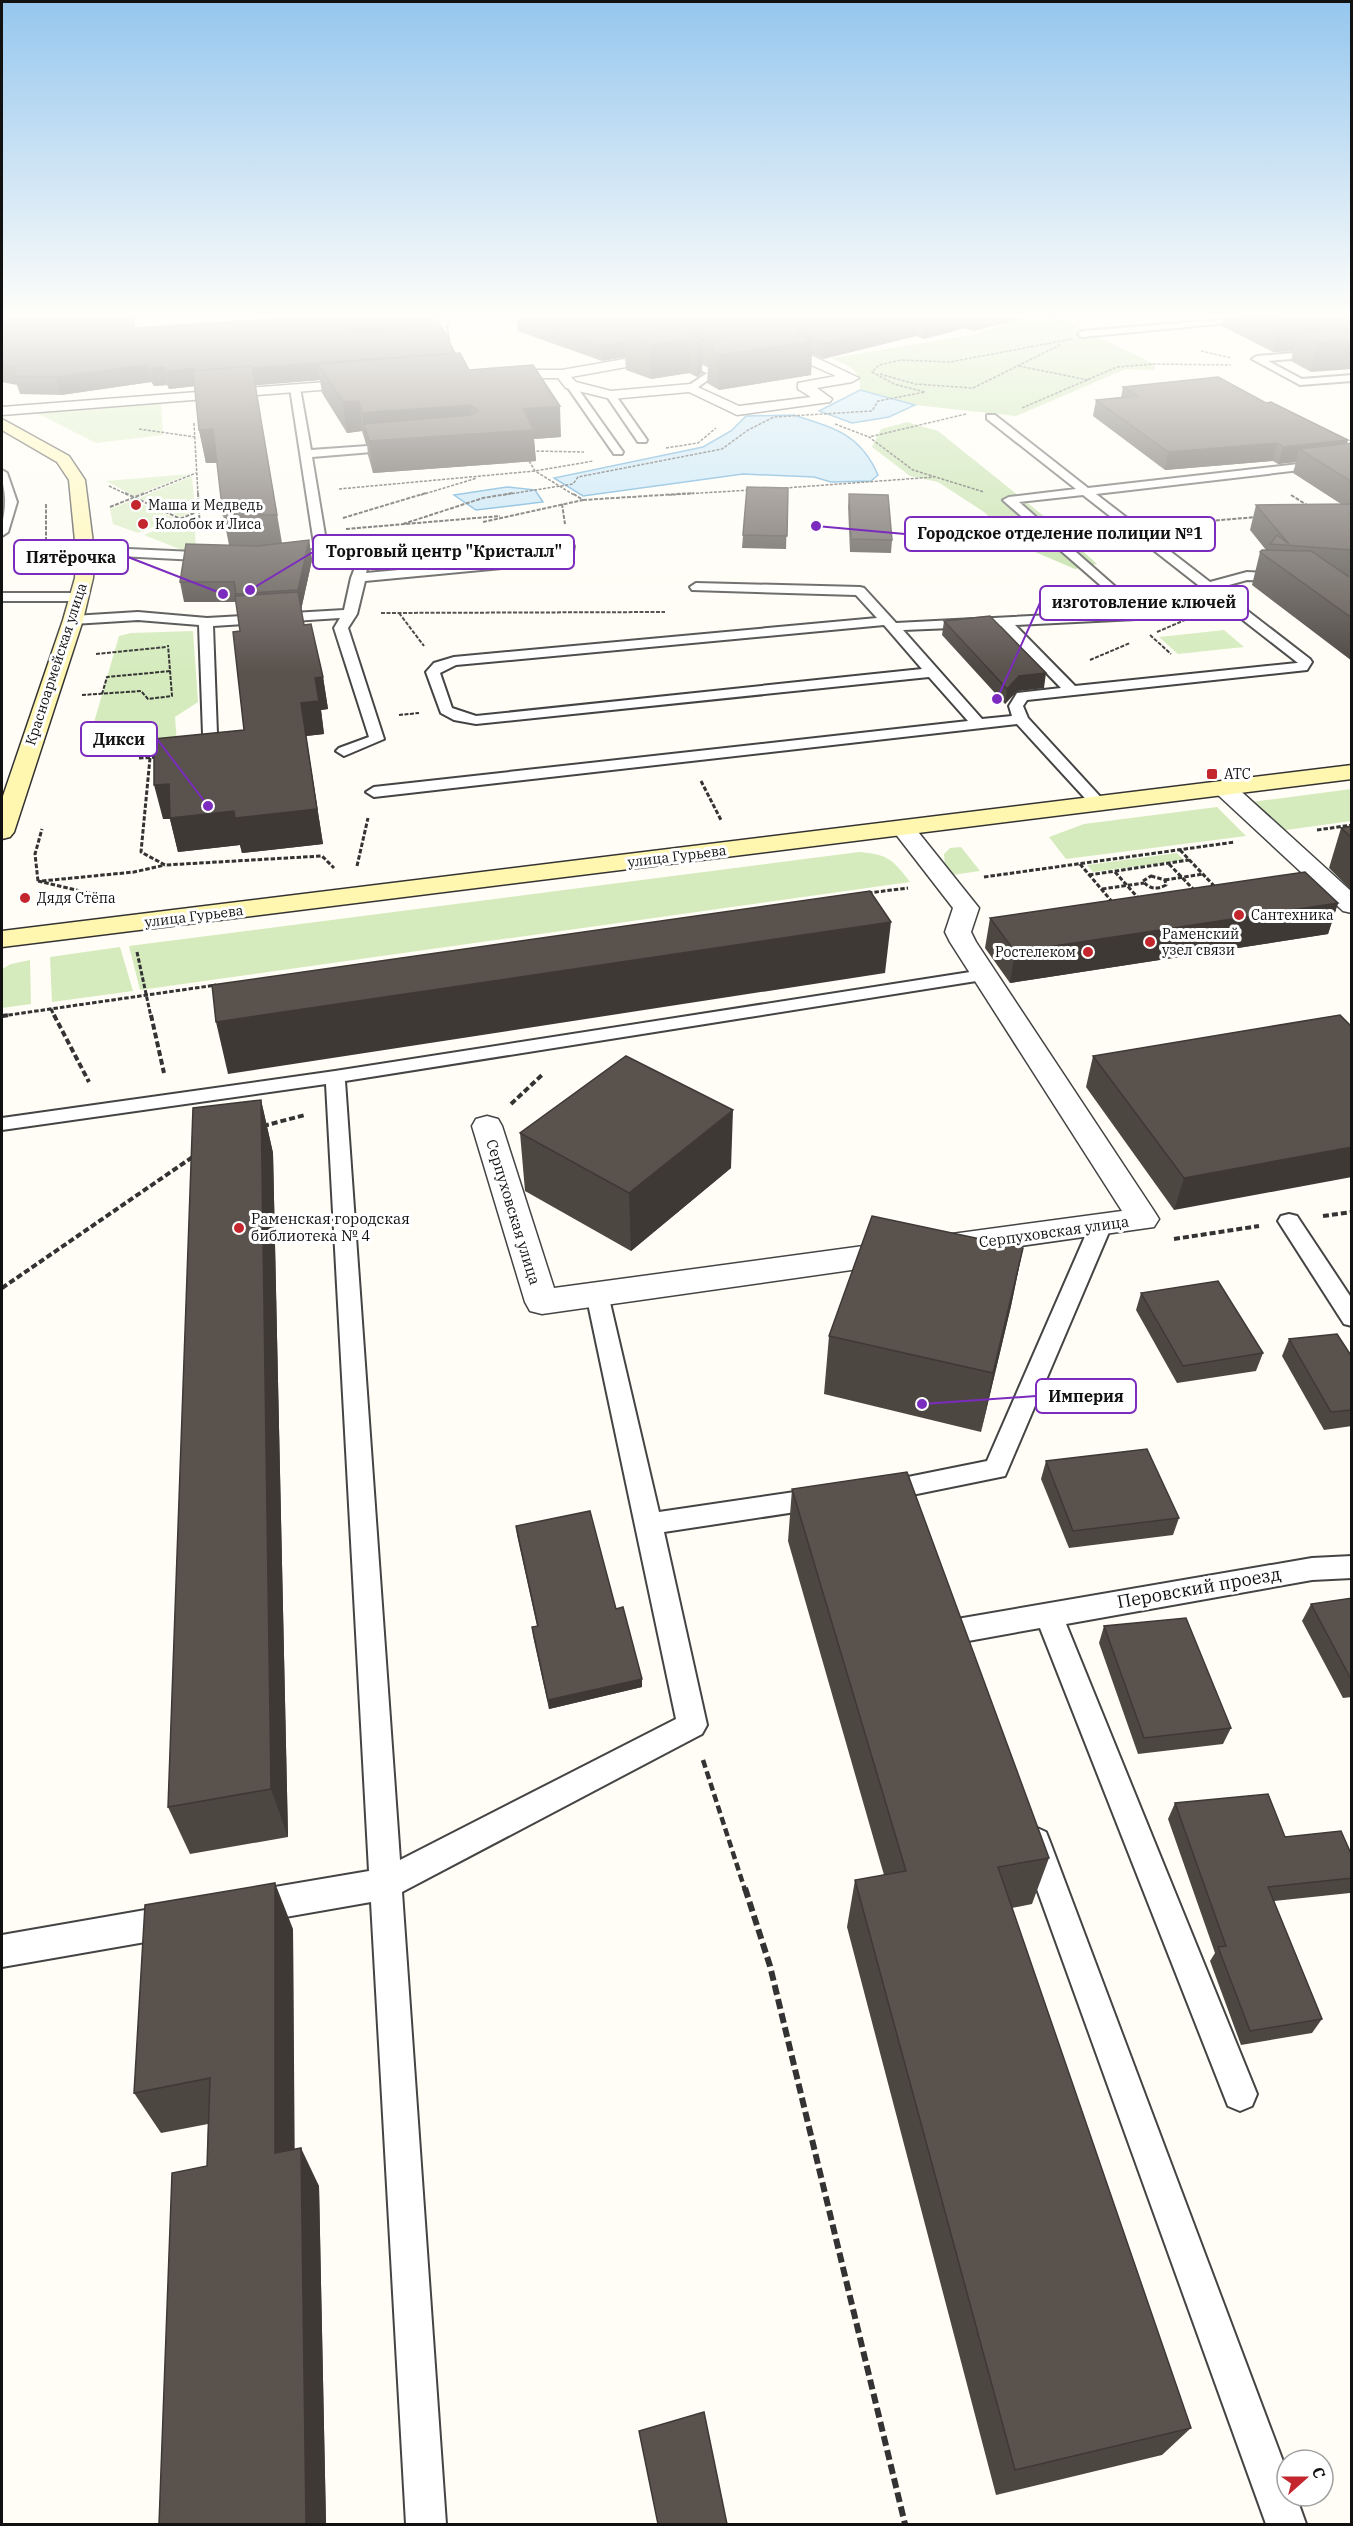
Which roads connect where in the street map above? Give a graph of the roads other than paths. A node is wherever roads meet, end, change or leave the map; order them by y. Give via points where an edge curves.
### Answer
1 (18, 436) edge
2 (302, 436) edge
3 (607, 436) edge
4 (639, 436) edge
5 (1015, 436) edge
6 (642, 440) dead end
7 (406, 446) edge
8 (618, 452) road end
9 (305, 454) junction
10 (1352, 461) edge
11 (2, 473) edge
12 (1085, 491) junction
13 (2, 532) edge
14 (568, 546) dead end
15 (85, 551) junction
16 (365, 555) dead end
17 (231, 558) edge
18 (272, 558) edge
19 (357, 578) junction
20 (1300, 578) edge
21 (696, 587) dead end
22 (1212, 591) junction
23 (2, 597) edge
24 (78, 597) junction
25 (351, 614) junction
26 (73, 620) junction
27 (207, 622) junction
28 (1005, 622) junction
29 (889, 624) junction
30 (933, 672) junction
31 (1071, 689) junction
32 (1021, 719) junction
33 (979, 724) junction
34 (210, 734) edge
35 (344, 751) dead end
36 (1352, 772) edge
37 (1225, 789) junction
38 (374, 792) road end
39 (1099, 804) junction
40 (903, 828) junction
41 (2, 832) edge
42 (1352, 906) edge
43 (2, 939) edge
44 (983, 975) junction
45 (335, 1077) junction
46 (2, 1124) edge
47 (487, 1126) road end
48 (1289, 1221) road end
49 (1101, 1225) junction
50 (597, 1294) junction
51 (1352, 1318) edge
52 (848, 1494) edge
53 (902, 1494) edge
54 (649, 1524) junction
55 (1352, 1567) edge
56 (1048, 1614) junction
57 (958, 1631) edge
58 (1023, 1810) edge
59 (386, 1884) junction
60 (2, 1951) edge
61 (1240, 2094) dead end
62 (426, 2524) edge
63 (1286, 2524) edge

1 - 15 main road, Красноармейская улица via 63,459 76,480
2 - 9 lane
3 - 8 lane
4 - 6 lane
5 - 12 lane
7 - 9 lane
9 - 18 lane via 322,553
10 - 12 lane
11 - 13 lane via 11,502
12 - 22 lane
12 - 28 lane via 1009,500 1131,612
14 - 19 lane via 566,558
15 - 17 lane
15 - 24 main road, Красноармейская улица via 84,578
16 - 19 lane
19 - 25 lane
20 - 22 lane via 1247,576
21 - 29 lane via 860,591
22 - 31 lane via 1305,665
23 - 24 lane
24 - 26 main road, Красноармейская улица
25 - 27 lane
25 - 35 lane via 341,628 377,739
26 - 27 lane via 142,612
26 - 41 main road, Красноармейская улица
27 - 34 lane
28 - 29 lane
28 - 31 lane
29 - 30 lane
29 - 30 lane via 466,660 439,666 433,672 446,710 476,720
30 - 33 lane
31 - 32 lane via 1022,696 1016,706
32 - 33 lane
32 - 39 lane
33 - 38 lane
36 - 37 main road, улица Гурьева
37 - 39 main road, улица Гурьева
37 - 42 street
39 - 40 main road, улица Гурьева
40 - 43 main road, улица Гурьева
40 - 44 street, Серпуховская улица via 966,908 958,932
44 - 45 lane
44 - 49 street, Серпуховская улица via 1143,1219
45 - 46 lane
45 - 59 lane
47 - 50 street, Серпуховская улица via 542,1302
48 - 51 lane
49 - 50 street, Серпуховская улица
49 - 53 lane via 996,1470
50 - 54 lane
52 - 54 lane
54 - 59 lane via 692,1725
55 - 56 lane, Перовский проезд via 1312,1569
56 - 57 lane, Перовский проезд
56 - 61 lane
58 - 63 lane
59 - 60 lane
59 - 62 lane

